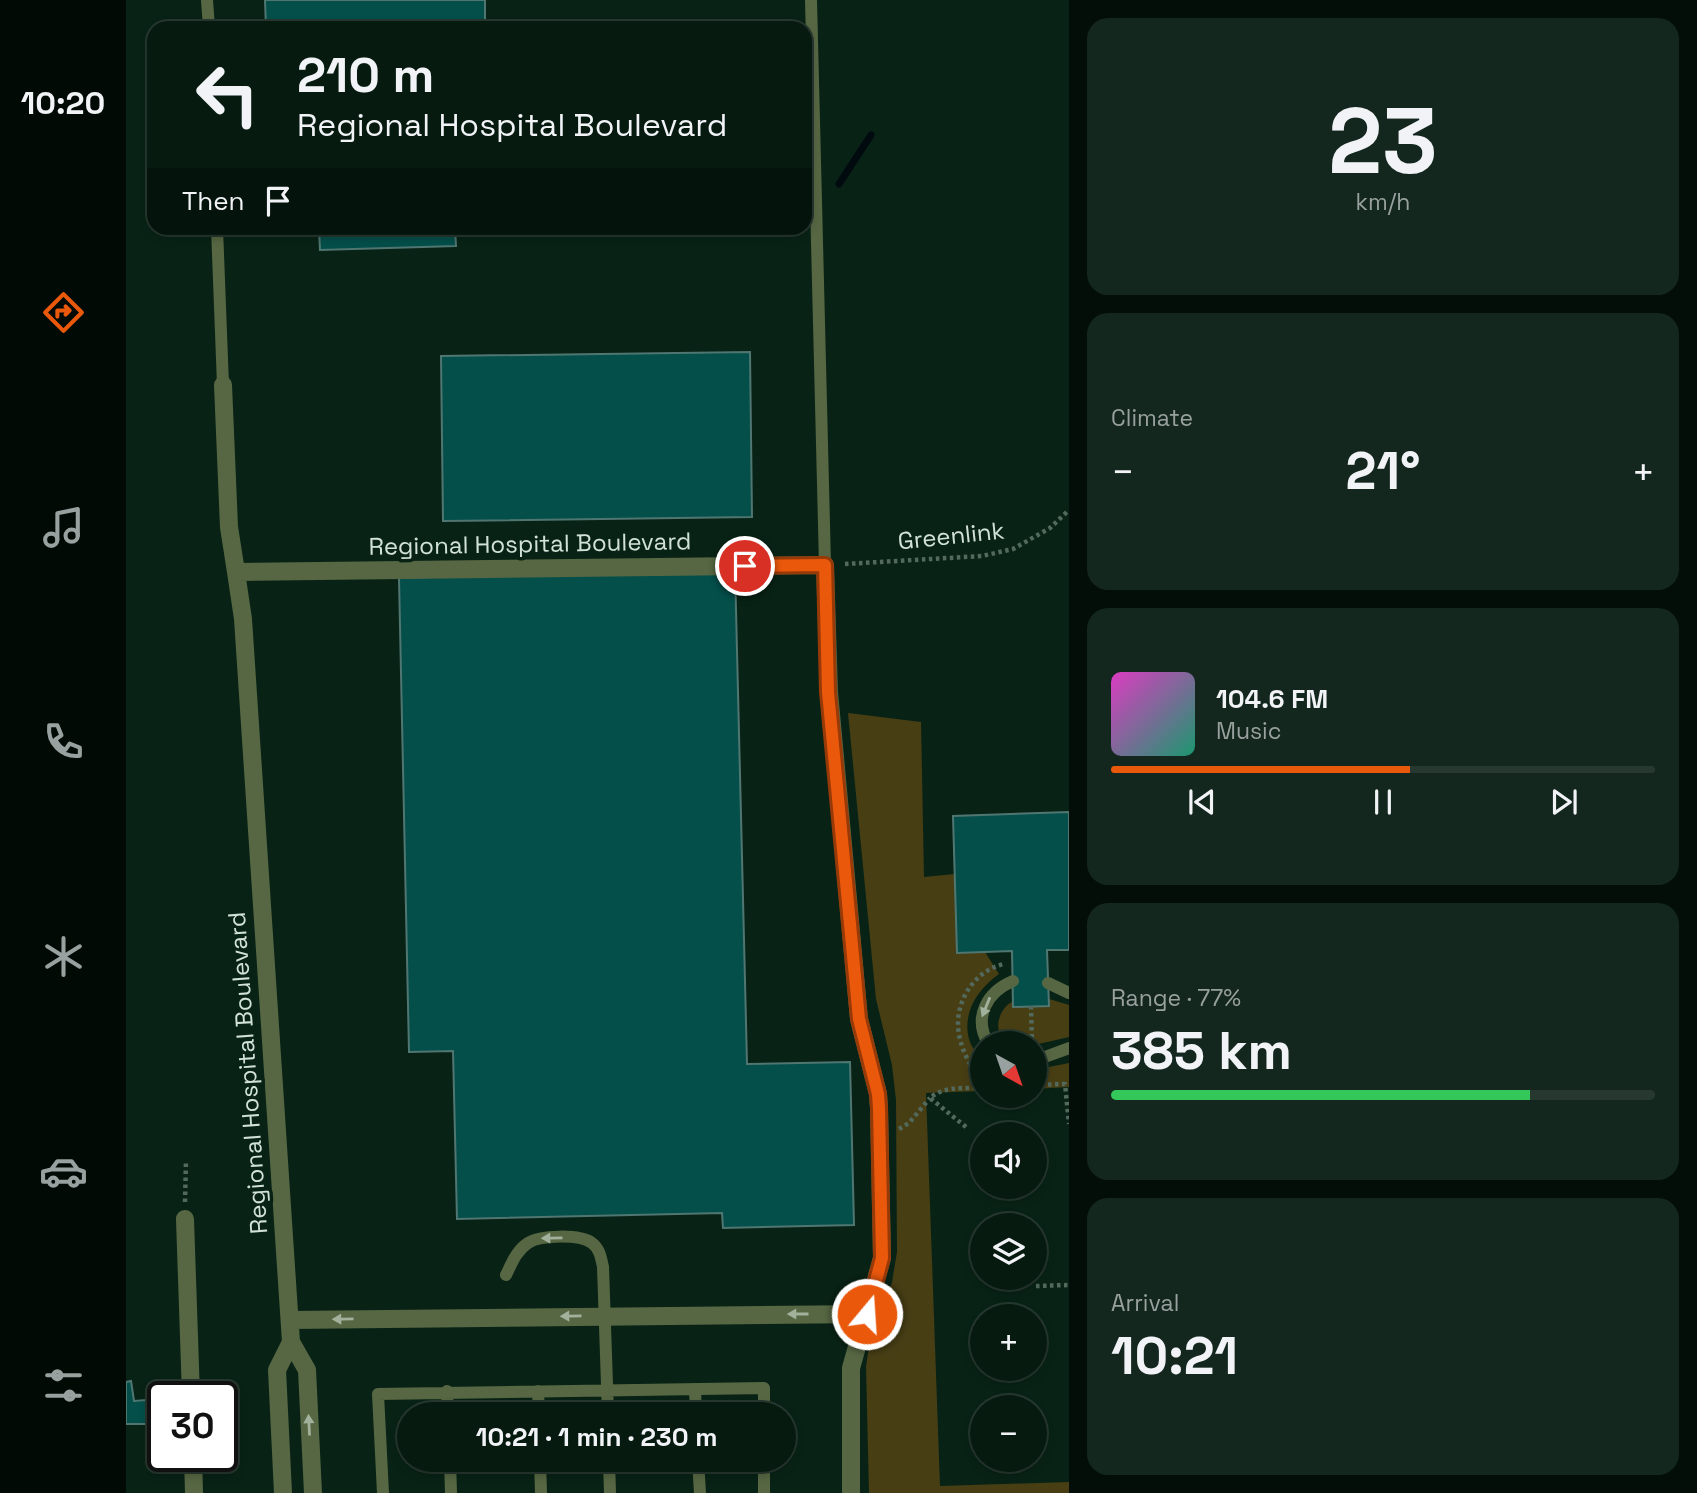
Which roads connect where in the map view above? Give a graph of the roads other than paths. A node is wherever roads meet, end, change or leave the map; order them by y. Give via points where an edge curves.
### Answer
1 (207, 0) edge
2 (811, 0) edge
3 (208, 21) edge
4 (812, 21) edge
5 (812, 40) edge
6 (217, 235) edge
7 (223, 385) joint
8 (825, 565) junction
9 (236, 572) junction
10 (1013, 981) dead end
11 (1048, 983) dead end
12 (1069, 993) edge
13 (983, 1031) edge
14 (1069, 1048) edge
15 (1047, 1056) edge
16 (185, 1219) road end
17 (506, 1275) dead end
18 (867, 1314) junction
19 (604, 1315) junction
20 (290, 1320) junction
21 (291, 1342) junction
22 (190, 1381) edge
23 (695, 1390) junction
24 (447, 1391) junction
25 (538, 1391) junction
26 (607, 1392) junction
27 (447, 1402) edge
28 (538, 1402) edge
29 (607, 1402) edge
30 (696, 1402) edge
31 (764, 1402) edge
32 (193, 1472) edge
33 (450, 1472) edge
34 (540, 1472) edge
35 (609, 1472) edge
36 (699, 1472) edge
37 (764, 1472) edge
38 (194, 1493) edge
39 (283, 1493) edge
40 (313, 1493) edge
41 (383, 1493) edge
42 (451, 1493) edge
43 (541, 1493) edge
44 (610, 1493) edge
45 (700, 1493) edge
46 (764, 1493) edge
47 (851, 1493) edge

1 - 3 lane
2 - 4 lane
5 - 8 lane
6 - 7 lane
7 - 9 street, Regional Hospital Boulevard via 229,527
8 - 9 street, Regional Hospital Boulevard
8 - 18 street via 828,692 859,1019 878,1094 882,1258
9 - 20 street, Regional Hospital Boulevard via 243,619
10 -> 13 lane via 991,995 984,1008
11 - 12 lane
14 - 15 lane
16 - 22 street
19 -> 17 lane via 600,1253 581,1237 537,1238 514,1257
18 -> 19 street
18 - 47 street via 851,1368
19 -> 20 street
19 - 26 lane
20 - 21 street, Regional Hospital Boulevard
21 - 39 street, Regional Hospital Boulevard via 277,1370
40 -> 21 street, Regional Hospital Boulevard via 307,1370
23 - 26 lane
23 - 30 lane
23 - 31 lane via 764,1388
24 - 25 lane
24 - 27 lane
24 - 41 lane via 378,1394
25 - 26 lane
25 - 28 lane
26 - 29 lane
32 - 38 street
33 - 42 lane
34 - 43 lane
35 - 44 lane
36 - 45 lane
37 - 46 lane

